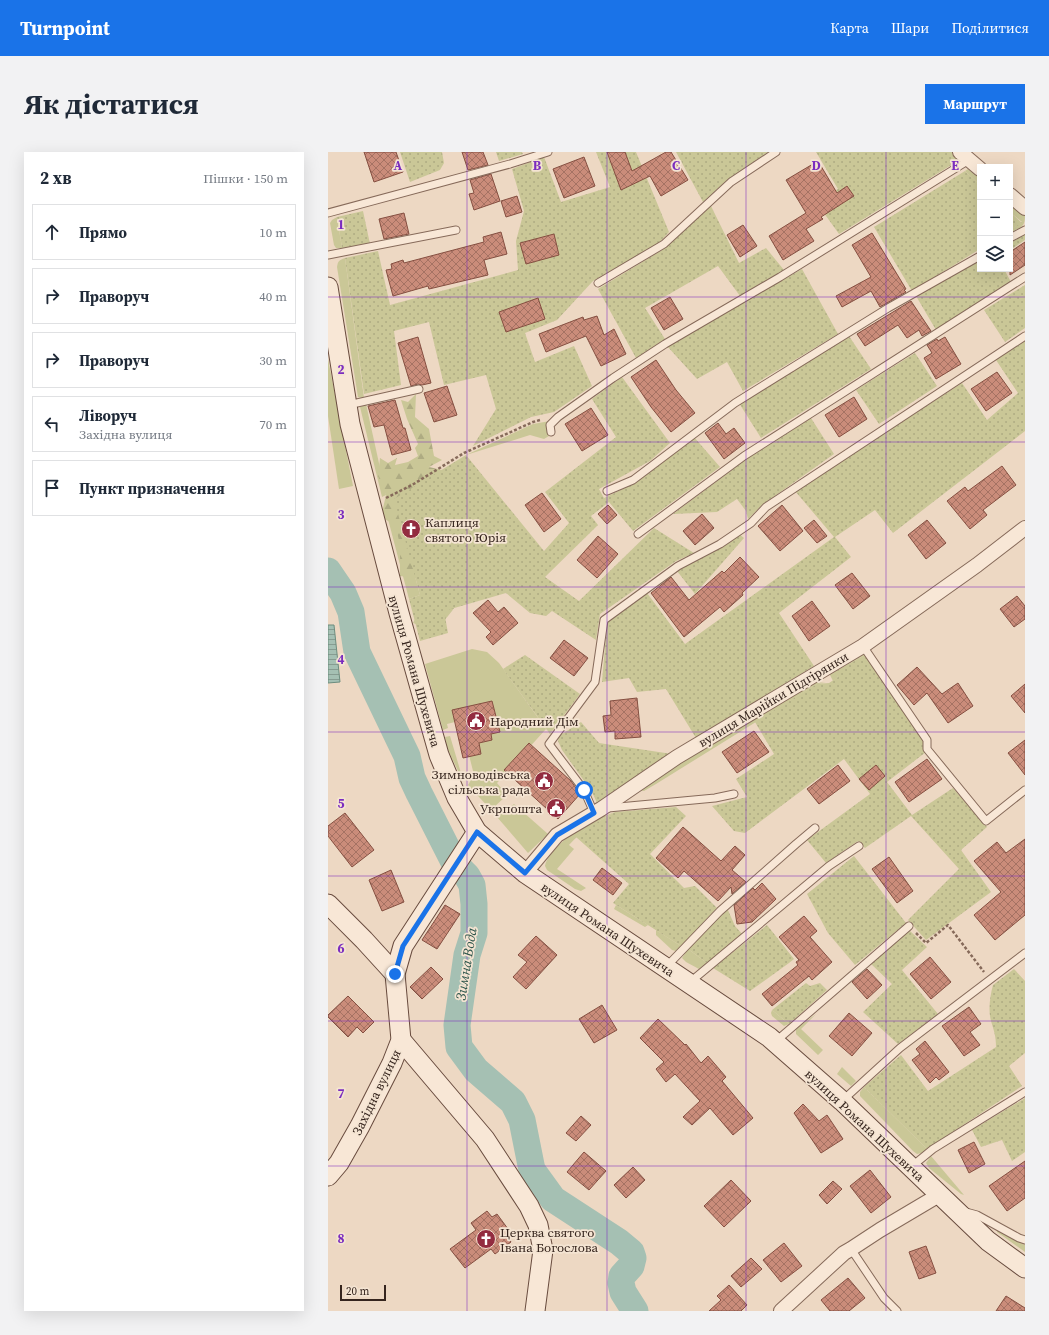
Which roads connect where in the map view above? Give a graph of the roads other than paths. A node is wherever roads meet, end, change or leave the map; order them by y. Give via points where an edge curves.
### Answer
1 (548, 152) edge
2 (776, 152) edge
3 (965, 156) edge
4 (977, 166) edge
5 (1013, 198) edge
6 (1025, 208) edge
7 (328, 213) edge
8 (456, 230) dead end
9 (1025, 230) edge
10 (1013, 236) edge
11 (328, 254) edge
12 (977, 258) edge
13 (1025, 277) edge
14 (598, 284) dead end
15 (328, 287) edge
16 (1025, 336) edge
17 (419, 389) dead end
18 (347, 405) junction
19 (551, 432) dead end
20 (607, 492) dead end
21 (1025, 528) edge
22 (638, 534) dead end
23 (863, 646) junction
24 (1025, 790) edge
25 (734, 794) dead end
26 (598, 811) junction
27 (815, 828) dead end
28 (477, 832) junction
29 (859, 846) dead end
30 (525, 873) junction
31 (328, 904) edge
32 (909, 926) road end
33 (1025, 953) edge
34 (666, 968) junction
35 (395, 974) junction
36 (689, 983) junction
37 (401, 1040) junction
38 (774, 1042) junction
39 (1025, 1092) edge
40 (842, 1101) junction
41 (910, 1167) junction
42 (328, 1176) edge
43 (939, 1195) junction
44 (955, 1209) junction
45 (1025, 1240) edge
46 (851, 1249) junction
47 (1025, 1268) edge
48 (536, 1310) edge
49 (781, 1311) edge
50 (897, 1311) edge

1 - 7 lane
2 - 14 lane via 731,182 664,244
3 - 4 street
3 - 19 lane via 780,277 665,344 613,378 558,417 550,425
5 - 6 street
8 - 11 lane
9 - 10 lane
12 - 20 lane via 888,308 735,403 633,480
13 - 22 lane via 744,456
15 - 18 main road, вулиця Романа Шухевича
16 - 26 lane via 766,507 751,523 720,544 678,566 604,620 595,682 549,744
17 - 18 lane
18 - 28 main road, вулиця Романа Шухевича via 398,613 439,755 457,798
21 - 23 street, вулиця Марійки Підгірянки
23 - 24 lane via 927,740 927,749 986,821
23 - 26 street, вулиця Марійки Підгірянки via 677,757
25 - 26 lane
26 - 30 street, вулиця Марійки Підгірянки via 557,835
27 - 34 lane via 720,911
28 - 30 main road, вулиця Романа Шухевича
28 - 35 main road, Західна вулиця via 403,946
29 - 36 lane via 829,866
30 - 34 main road, вулиця Романа Шухевича
31 - 35 main road
32 - 38 lane
33 - 40 lane via 900,1048
34 - 36 main road, вулиця Романа Шухевича
35 - 37 main road, Західна вулиця
36 - 38 main road, вулиця Романа Шухевича
37 - 42 main road, Західна вулиця via 360,1126 339,1163
37 - 48 main road via 485,1139 529,1206 538,1225 543,1250
38 - 40 main road, вулиця Романа Шухевича
39 - 41 lane via 933,1149
40 - 41 main road, вулиця Романа Шухевича
41 - 43 main road, вулиця Романа Шухевича
43 - 44 main road, вулиця Романа Шухевича
43 - 46 street
44 - 45 lane via 977,1215
44 - 47 main road, вулиця Романа Шухевича via 988,1241
46 - 49 street
46 - 50 lane via 884,1298

